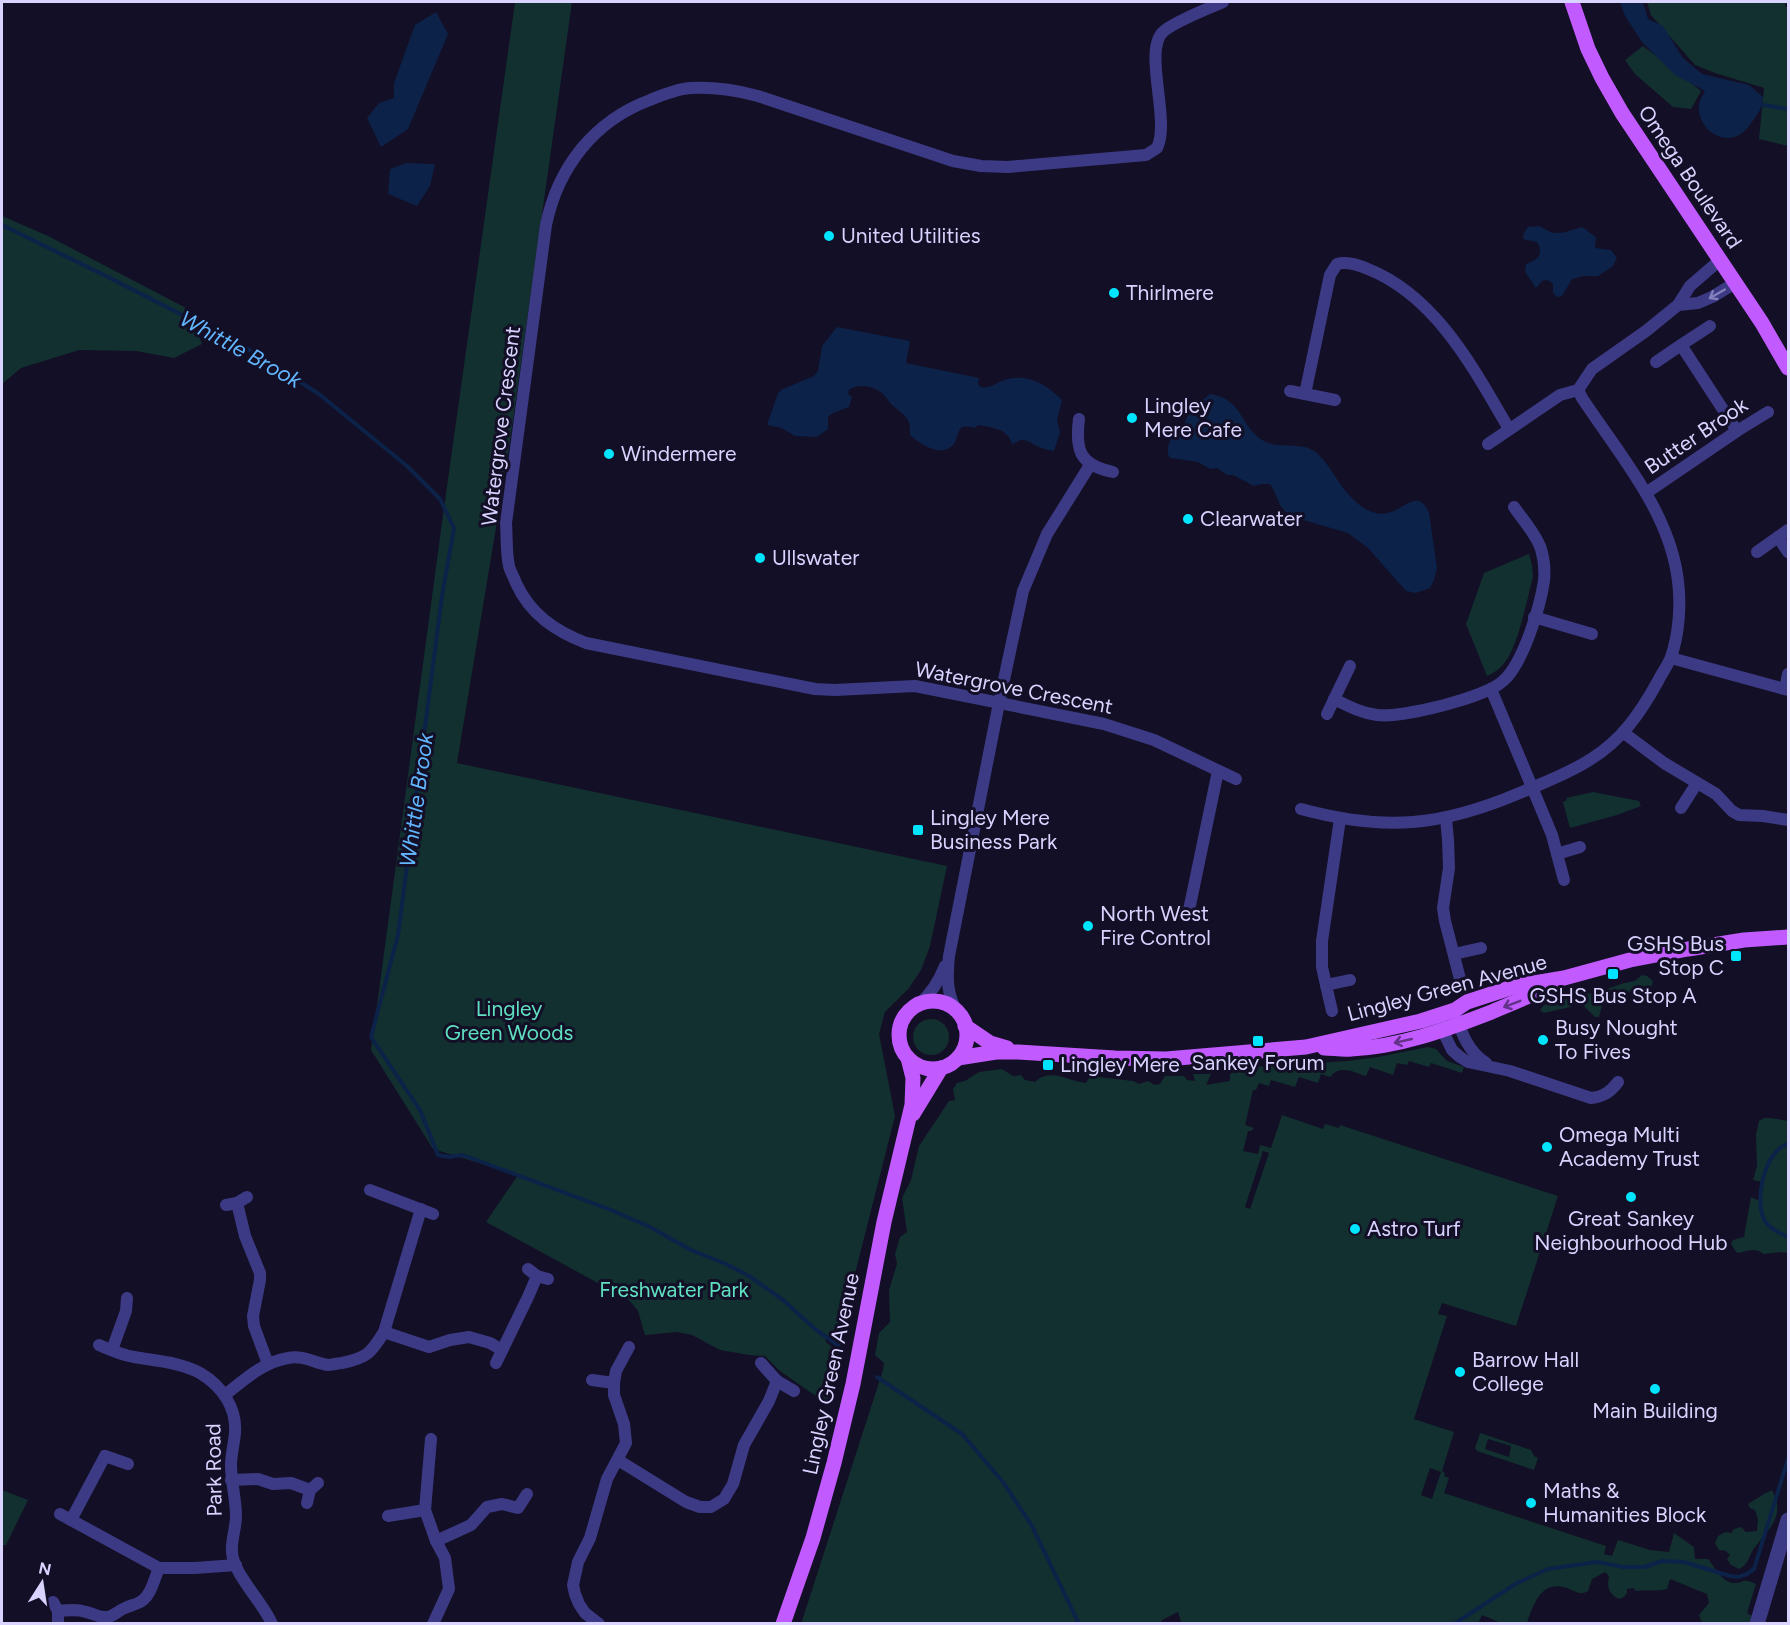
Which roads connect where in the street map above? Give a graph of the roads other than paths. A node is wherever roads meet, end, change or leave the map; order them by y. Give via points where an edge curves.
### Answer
1 (1222, 2) edge
2 (1572, 2) edge
3 (1720, 260) junction
4 (1735, 283) junction
5 (1678, 305) junction
6 (1710, 326) dead end
7 (1681, 345) junction
8 (1656, 362) dead end
9 (1788, 368) edge
10 (1578, 390) junction
11 (1290, 391) dead end
12 (1305, 394) junction
13 (1335, 400) dead end
14 (1768, 412) dead end
15 (1079, 419) dead end
16 (1509, 429) junction
17 (1737, 432) junction
18 (1488, 444) dead end
19 (1090, 465) junction
20 (1113, 472) dead end
21 (1646, 493) junction
22 (1514, 507) dead end
23 (1783, 533) edge
24 (1757, 552) dead end
25 (1788, 552) edge
26 (1534, 617) junction
27 (1592, 634) dead end
28 (1671, 658) junction
29 (1350, 666) dead end
30 (1788, 674) edge
31 (1491, 689) junction
32 (1787, 689) edge
33 (1334, 699) junction
34 (999, 703) junction
35 (1327, 714) dead end
36 (1624, 733) junction
37 (1218, 771) junction
38 (1236, 779) dead end
39 (1697, 783) junction
40 (1532, 788) junction
41 (1681, 808) dead end
42 (1301, 809) dead end
43 (1446, 818) junction
44 (1340, 819) junction
45 (1788, 820) edge
46 (1580, 848) dead end
47 (1557, 854) junction
48 (1564, 880) dead end
49 (1189, 910) dead end
50 (1788, 937) edge
51 (1481, 948) dead end
52 (1454, 954) junction
53 (949, 956) junction
54 (1460, 979) dead end
55 (1350, 980) dead end
56 (1326, 985) junction
57 (919, 1004) junction
58 (1332, 1011) dead end
59 (1457, 1018) junction
60 (961, 1019) junction
61 (1439, 1023) junction
62 (1018, 1052) junction
63 (908, 1058) junction
64 (958, 1058) junction
65 (1489, 1066) junction
66 (941, 1068) junction
67 (1618, 1082) dead end
68 (906, 1130) junction
69 (370, 1190) dead end
70 (237, 1201) dead end
71 (537, 1275) dead end
72 (127, 1298) dead end
73 (384, 1332) junction
74 (99, 1345) dead end
75 (629, 1347) dead end
76 (112, 1350) junction
77 (502, 1350) junction
78 (496, 1363) dead end
79 (268, 1364) junction
80 (761, 1364) dead end
81 (592, 1380) dead end
82 (777, 1381) junction
83 (614, 1383) junction
84 (794, 1390) dead end
85 (225, 1395) junction
86 (431, 1439) dead end
87 (618, 1460) junction
88 (128, 1464) dead end
89 (231, 1480) junction
90 (311, 1492) dead end
91 (526, 1494) dead end
92 (425, 1510) junction
93 (60, 1514) dead end
94 (388, 1516) dead end
95 (72, 1520) junction
96 (1788, 1520) edge
97 (436, 1540) junction
98 (236, 1564) junction
99 (159, 1568) junction
100 (56, 1612) edge
101 (272, 1623) edge
102 (433, 1623) edge
103 (599, 1623) edge
104 (783, 1623) edge
105 (1757, 1623) edge

1 - 34 street, Watergrove Crescent via 1167,28 1159,36 1156,50 1160,139 1157,148 1146,154 1008,167 952,162 741,92 688,88 635,105 602,127 569,166 549,208 506,523 509,566 523,598 540,617 586,643 782,683 835,690 915,686
2 - 3 main road, Omega Boulevard via 1588,49 1622,113
3 - 4 main road, Omega Boulevard
3 - 5 street via 1690,286
4 -> 5 street via 1698,303
4 - 9 main road, Omega Boulevard
5 - 10 street via 1592,369
6 - 7 street
7 - 8 street
7 - 17 street
10 - 16 street via 1560,395
10 - 21 street
11 - 12 street
12 - 13 street
12 - 16 street via 1330,275 1337,264 1347,263 1378,273 1396,284 1430,314 1459,347
14 - 17 street, Butter Brook
15 - 19 street via 1078,444
16 - 18 street
17 - 21 street, Butter Brook
19 - 20 street
19 - 34 street via 1047,534 1023,591
21 - 28 street via 1670,542 1678,582 1678,619
22 - 26 street via 1536,539 1544,564
23 - 24 street
23 - 25 street
26 - 27 street
26 - 31 street via 1515,668
28 - 32 street
28 - 36 street
29 - 33 street
30 - 32 street
31 - 33 street via 1428,708 1386,715 1360,711
31 - 40 street
33 - 35 street
34 - 37 street, Watergrove Crescent via 1128,730
34 - 53 street
36 - 39 street
36 - 40 street via 1592,759
37 - 38 street, Watergrove Crescent
37 - 49 street
39 - 41 street
39 - 45 street via 1739,815
40 - 43 street
40 - 47 street
42 - 44 street
43 - 44 street via 1386,823
43 - 52 street via 1449,868 1443,908
44 - 56 street via 1322,941
46 - 47 street
47 - 48 street
50 - 59 main road, Lingley Green Avenue via 1688,948 1516,986 1467,1002
51 - 52 street
52 - 54 street
53 - 57 street via 937,983
53 - 60 street via 948,987
55 - 56 street
56 - 58 street
57 - 60 main road via 940,1002
57 - 63 main road via 910,1010 899,1029 902,1050
59 - 61 main road, Lingley Green Avenue
59 - 65 street via 1471,1050
60 - 62 main road, Lingley Green Avenue via 990,1043
60 - 64 main road via 966,1037
61 - 62 main road, Lingley Green Avenue via 1306,1047 1166,1059
61 - 65 street via 1460,1058
62 - 64 main road, Lingley Green Avenue
63 - 66 main road via 923,1068
63 - 68 main road, Lingley Green Avenue via 913,1092
64 - 66 main road
65 - 67 street via 1591,1098 1604,1095
66 - 68 main road, Lingley Green Avenue
68 - 104 main road, Lingley Green Avenue via 834,1463
69 - 73 street via 427,1212
70 - 79 street via 245,1236 260,1273 254,1326
71 - 77 street
72 - 76 street
73 - 77 street via 429,1347 469,1337
73 - 79 street via 375,1347 360,1359 329,1365 289,1358
74 - 76 street, Park Road
75 - 83 street
76 - 85 street, Park Road via 187,1367 214,1383
77 - 78 street
79 - 85 street
80 - 82 street
81 - 83 street
82 - 84 street
82 - 87 street via 744,1445 733,1484 724,1499 711,1507 686,1502
83 - 87 street via 626,1433
85 - 89 street, Park Road via 236,1422
86 - 92 street
87 - 103 street via 607,1479 573,1585 585,1613
88 - 95 street via 105,1456
89 - 90 street via 291,1483
89 - 98 street, Park Road via 236,1515 232,1553
91 - 97 street via 519,1508 502,1504 487,1507 471,1525
92 - 94 street
92 - 97 street
93 - 95 street
95 - 99 street
96 - 105 street
97 - 102 street via 445,1558 449,1589
98 - 99 street
98 - 101 street, Park Road
99 - 100 street via 144,1600 113,1616 106,1618 83,1610

